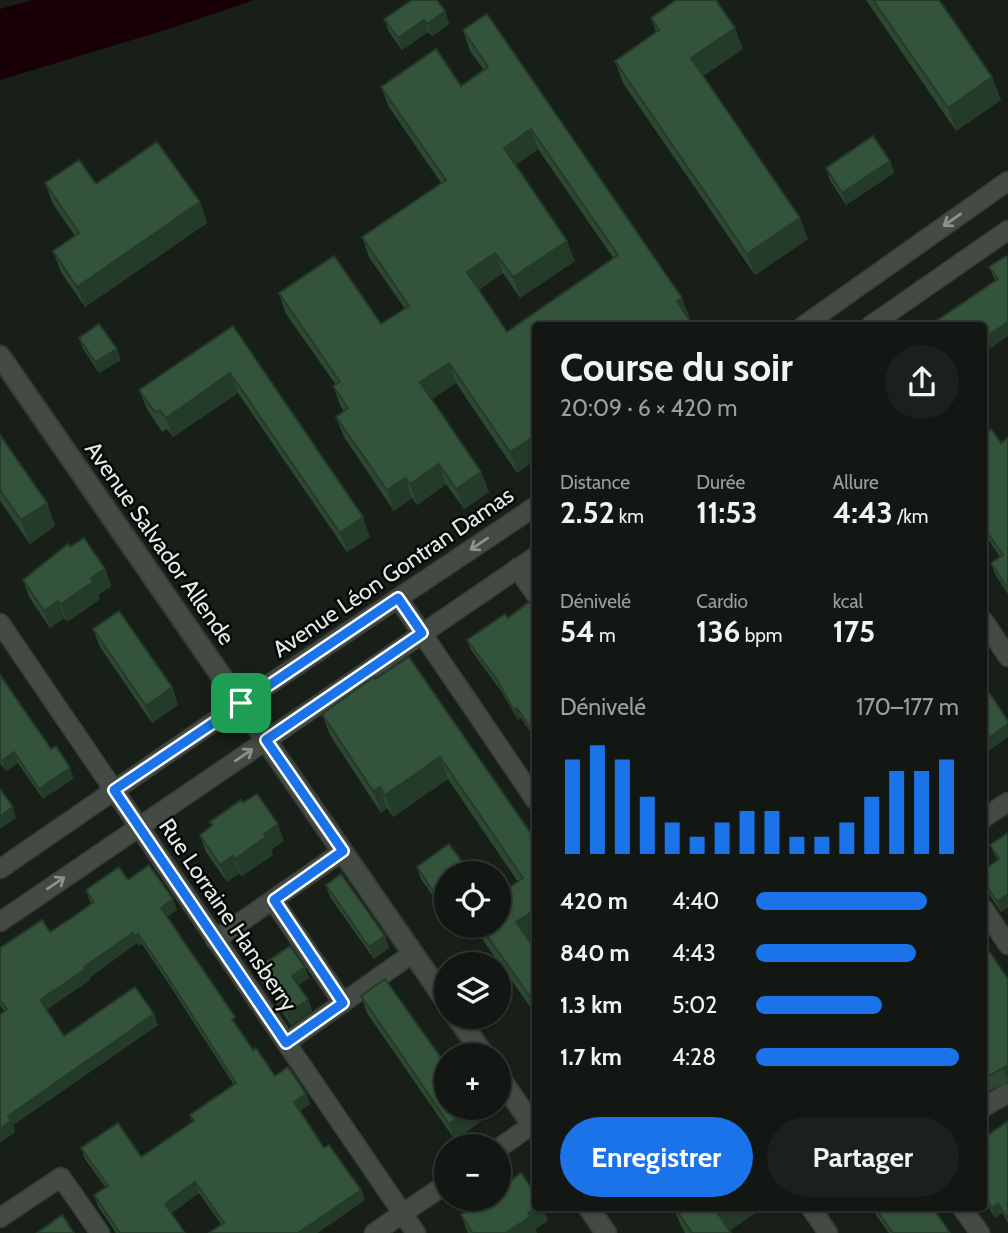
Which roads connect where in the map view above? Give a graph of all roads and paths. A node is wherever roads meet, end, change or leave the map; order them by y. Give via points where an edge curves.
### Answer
1 (1008, 181) edge
2 (1008, 230) edge
3 (809, 322) edge
4 (876, 322) edge
5 (0, 356) edge
6 (532, 509) edge
7 (532, 558) edge
8 (517, 568) junction
9 (532, 589) edge
10 (398, 598) junction
11 (0, 623) edge
12 (987, 626) edge
13 (422, 633) junction
14 (1008, 657) edge
15 (241, 703) junction
16 (266, 740) junction
17 (114, 790) junction
18 (532, 795) edge
19 (1008, 802) edge
20 (987, 816) edge
21 (138, 827) junction
22 (343, 851) junction
23 (0, 869) edge
24 (274, 900) junction
25 (987, 914) edge
26 (0, 922) edge
27 (215, 940) junction
28 (1008, 945) edge
29 (413, 953) junction
30 (434, 984) edge
31 (343, 1003) junction
32 (286, 1043) junction
33 (1008, 1093) edge
34 (511, 1094) edge
35 (987, 1105) edge
36 (532, 1123) edge
37 (532, 1127) edge
38 (511, 1140) edge
39 (434, 1192) edge
40 (591, 1211) edge
41 (813, 1211) edge
42 (964, 1211) edge
43 (402, 1213) junction
44 (0, 1218) edge
45 (100, 1233) edge
46 (374, 1233) edge
47 (416, 1233) edge
48 (607, 1233) edge
49 (828, 1233) edge
50 (979, 1233) edge

1 -> 3 street
2 - 4 street
5 - 15 main road, Avenue Salvador Allende
6 -> 10 street, Avenue Léon Gontran Damas
7 - 8 street
8 - 9 street
8 - 13 street
10 - 13 street
10 - 15 street, Avenue Léon Gontran Damas
11 - 17 street, Rue Lorraine Hansberry
12 - 14 street
13 - 16 street
13 - 18 street
15 - 16 main road, Avenue Salvador Allende
15 - 17 street, Avenue Léon Gontran Damas
21 -> 16 street
16 - 22 main road, Avenue Salvador Allende
17 - 21 street, Rue Lorraine Hansberry
17 - 23 street, Avenue Léon Gontran Damas
19 - 20 street
26 -> 21 street
21 - 27 street, Rue Lorraine Hansberry
22 - 24 street
22 - 29 main road, Avenue Salvador Allende
24 - 27 street
24 - 31 street
25 - 28 street
27 - 32 street, Rue Lorraine Hansberry
29 - 30 main road, Avenue Salvador Allende
29 - 31 street
31 - 32 street
32 - 43 street, Rue Lorraine Hansberry
33 - 35 street
34 - 36 main road
37 - 38 street
39 - 43 street
40 - 48 main road
41 - 49 street
42 - 50 street
43 - 46 street
43 - 47 street, Rue Lorraine Hansberry
44 - 45 street via 61,1177

